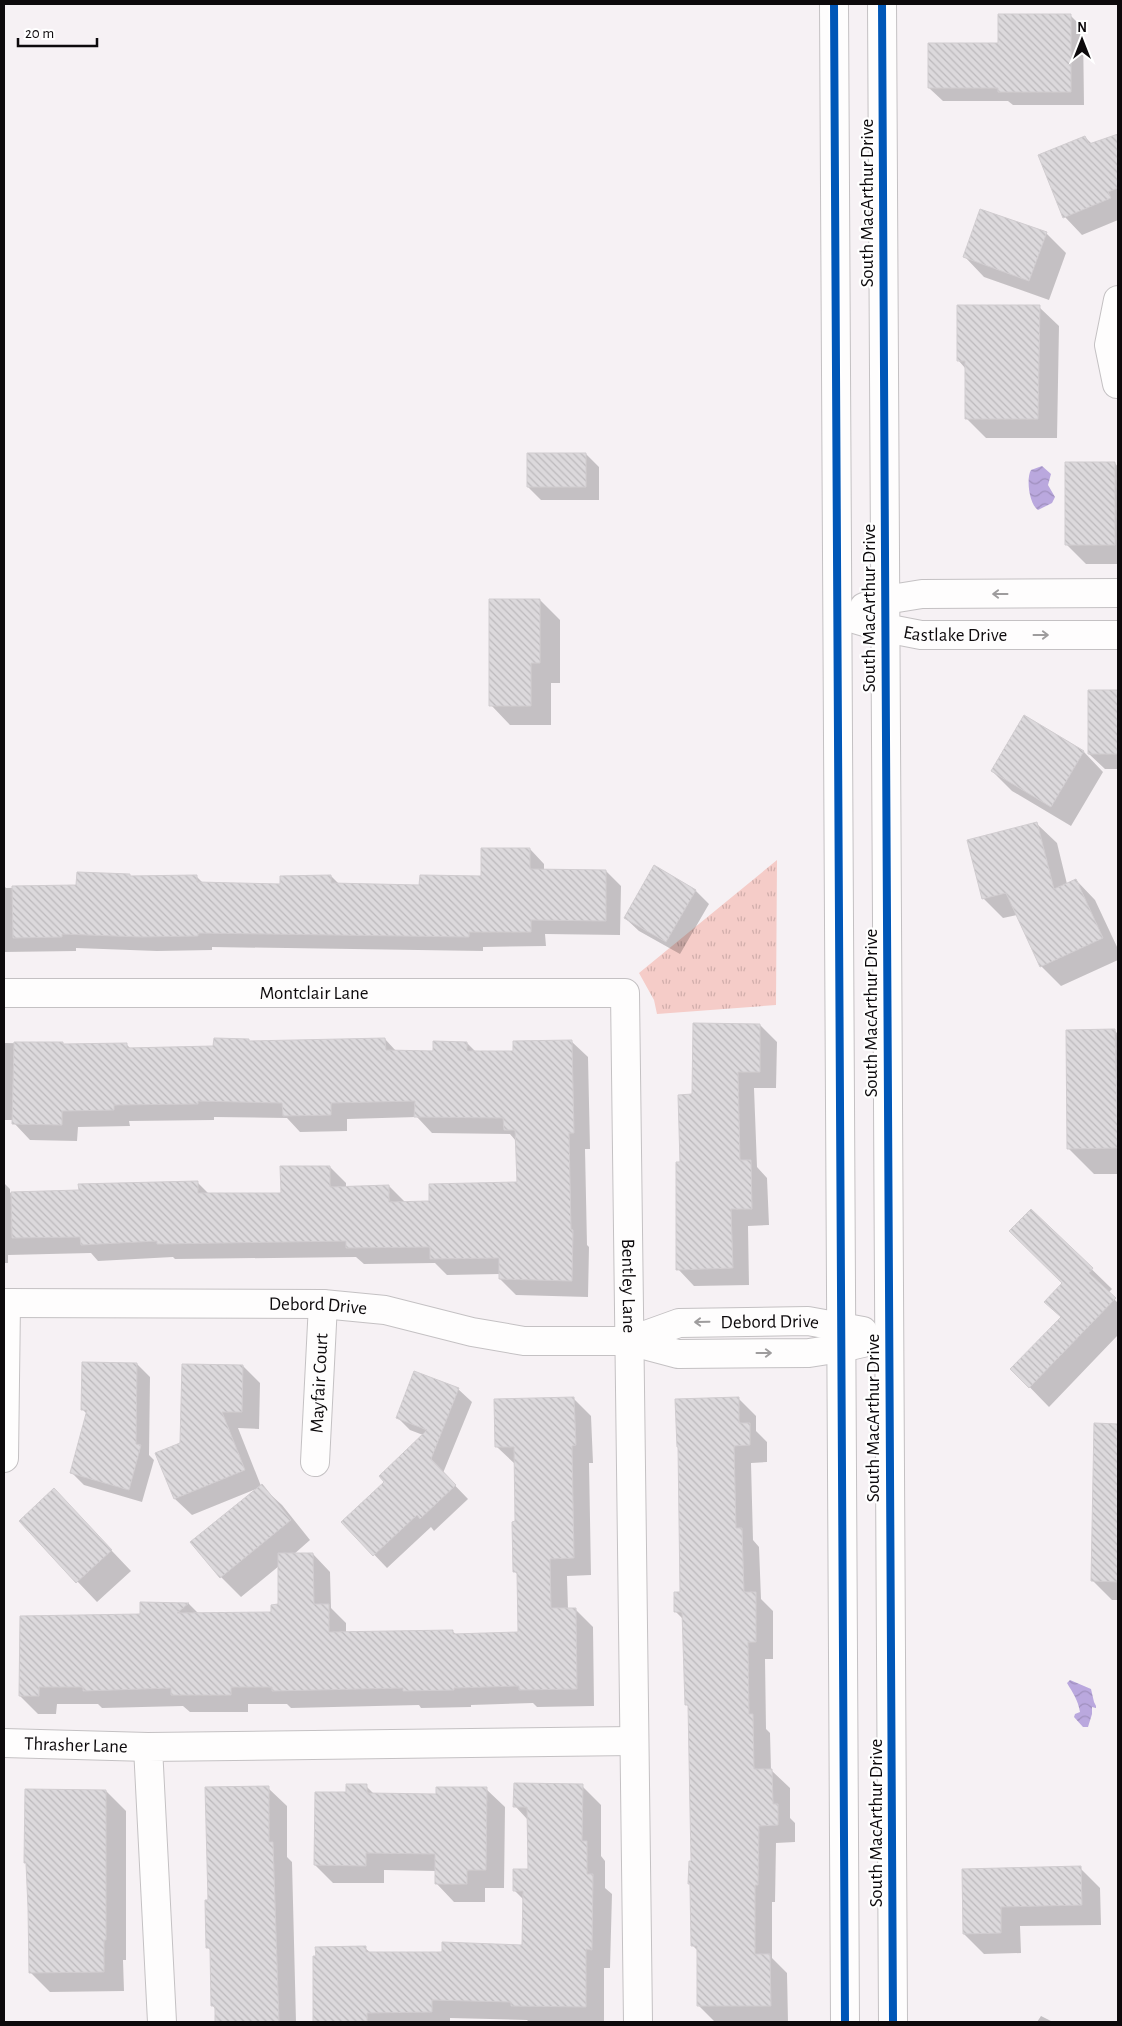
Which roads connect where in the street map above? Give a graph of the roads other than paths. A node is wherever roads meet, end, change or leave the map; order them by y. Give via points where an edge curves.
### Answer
1 (834, 4) edge
2 (882, 4) edge
3 (1118, 300) edge
4 (1117, 384) dead end
5 (1118, 593) edge
6 (885, 600) junction
7 (838, 614) junction
8 (885, 628) junction
9 (1118, 634) edge
10 (4, 993) edge
11 (625, 993) joint
12 (5, 1303) edge
13 (323, 1304) junction
14 (841, 1337) junction
15 (889, 1337) junction
16 (629, 1342) junction
17 (4, 1458) edge
18 (315, 1462) dead end
19 (633, 1741) junction
20 (4, 1743) edge
21 (148, 1747) junction
22 (162, 2022) edge
23 (638, 2022) edge
24 (845, 2022) edge
25 (893, 2022) edge

1 - 7 street, South MacArthur Drive
2 - 6 street, South MacArthur Drive
3 - 4 street via 1109,345
5 -> 6 street, Eastlake Drive via 922,594
6 - 7 street, Eastlake Drive
6 - 8 street, South MacArthur Drive
7 - 8 street, Eastlake Drive
7 - 14 street, South MacArthur Drive
8 -> 9 street, Eastlake Drive via 921,636
8 - 15 street, South MacArthur Drive
10 - 11 street, Montclair Lane
11 - 16 street, Bentley Lane
12 - 13 street, Debord Drive
12 - 17 street
13 - 16 street, Debord Drive via 385,1310 472,1332 524,1341
13 - 18 street, Mayfair Court
14 - 15 street, Debord Drive
14 - 16 street, Debord Drive via 808,1321 679,1323
14 - 24 street, South MacArthur Drive
15 - 25 street, South MacArthur Drive
16 - 19 street, Bentley Lane
19 - 21 street, Thrasher Lane
19 - 23 street, Bentley Lane
20 - 21 street, Thrasher Lane
21 - 22 street

